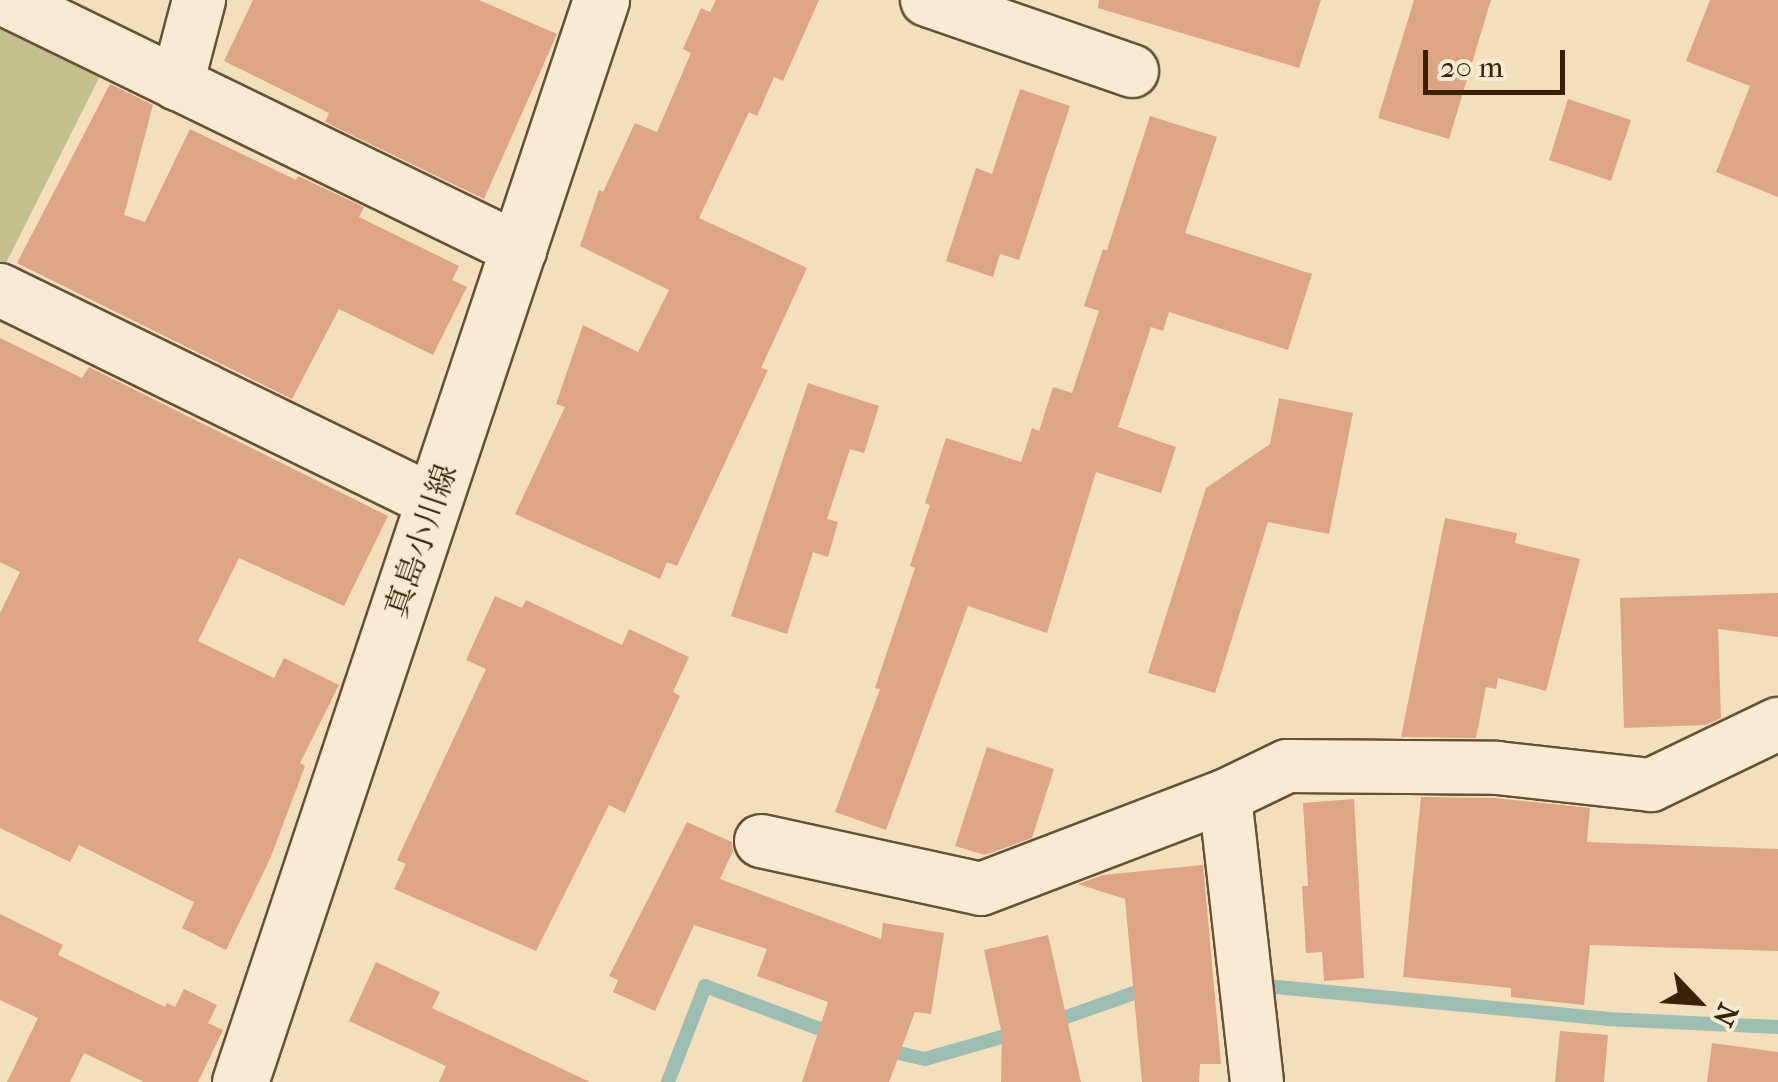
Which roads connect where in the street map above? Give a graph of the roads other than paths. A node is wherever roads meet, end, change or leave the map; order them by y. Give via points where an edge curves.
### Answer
1 (6, 0) edge
2 (199, 0) edge
3 (601, 0) edge
4 (927, 0) edge
5 (1132, 71) dead end
6 (177, 84) junction
7 (520, 250) junction
8 (0, 290) edge
9 (436, 502) junction
10 (1778, 724) edge
11 (1225, 796) junction
12 (761, 841) dead end
13 (240, 1082) edge
14 (1256, 1082) edge

1 - 6 street
2 - 6 street
3 - 7 street, 真島小川線
4 - 5 street
6 - 7 street
7 - 9 street, 真島小川線
8 - 9 street
9 - 13 street, 真島小川線
10 - 11 street via 1651,785 1496,768 1287,766
11 - 12 street via 981,889
11 - 14 street

